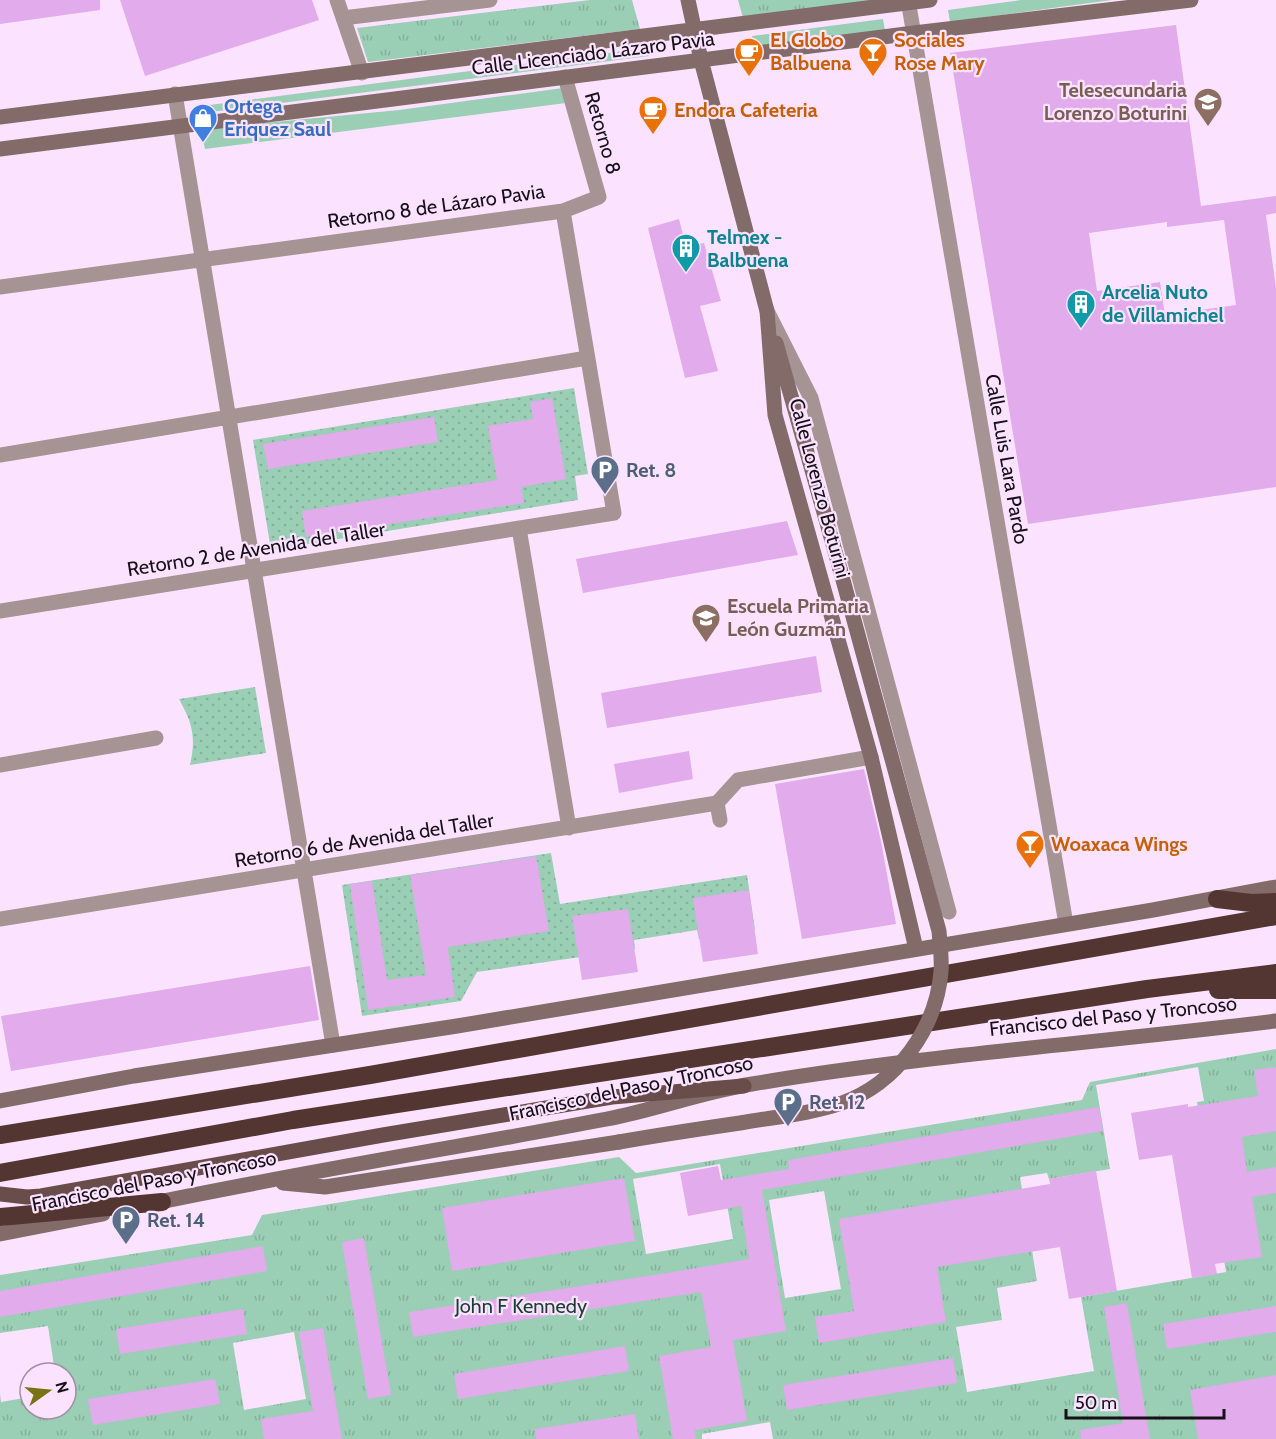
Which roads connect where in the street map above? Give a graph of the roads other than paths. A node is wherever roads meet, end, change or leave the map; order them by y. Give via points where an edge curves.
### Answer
1 (337, 0) edge
2 (490, 0) edge
3 (688, 0) edge
4 (930, 0) edge
5 (1191, 0) edge
6 (908, 1) edge
7 (343, 18) junction
8 (694, 29) junction
9 (914, 33) junction
10 (701, 60) junction
11 (362, 73) junction
12 (565, 77) junction
13 (175, 94) junction
14 (0, 117) edge
15 (181, 127) junction
16 (0, 149) edge
17 (563, 211) junction
18 (202, 258) junction
19 (0, 287) edge
20 (768, 311) junction
21 (587, 358) junction
22 (229, 417) junction
23 (0, 455) edge
24 (614, 513) joint
25 (519, 528) junction
26 (254, 570) junction
27 (0, 611) edge
28 (156, 738) dead end
29 (871, 757) junction
30 (0, 765) edge
31 (717, 803) junction
32 (720, 820) dead end
33 (569, 828) junction
34 (304, 871) junction
35 (1276, 887) edge
36 (1217, 899) junction
37 (1276, 902) edge
38 (949, 912) dead end
39 (1276, 916) edge
40 (0, 919) edge
41 (1066, 924) junction
42 (916, 949) junction
43 (1276, 973) edge
44 (1147, 989) junction
45 (1276, 990) edge
46 (1276, 1021) edge
47 (333, 1045) junction
48 (744, 1086) junction
49 (0, 1101) edge
50 (0, 1135) edge
51 (0, 1173) edge
52 (268, 1181) junction
53 (0, 1194) edge
54 (162, 1202) junction
55 (0, 1217) edge
56 (0, 1234) edge

1 - 7 street
2 - 7 street
3 - 8 main road, Calle Lorenzo Boturini
4 - 6 main road, Calle Licenciado Lázaro Pavia
5 - 9 main road, Calle Licenciado Lázaro Pavia
6 - 8 main road, Calle Licenciado Lázaro Pavia
6 - 9 street, Calle Luis Lara Pardo
7 - 11 street
8 - 10 main road, Calle Lorenzo Boturini
8 - 11 main road, Calle Licenciado Lázaro Pavia
9 - 10 main road, Calle Licenciado Lázaro Pavia
9 - 41 street, Calle Luis Lara Pardo
10 - 12 main road, Calle Licenciado Lázaro Pavia
10 - 20 main road, Calle Lorenzo Boturini
11 - 13 main road, Calle Licenciado Lázaro Pavia
12 - 15 main road, Calle Licenciado Lázaro Pavia
12 - 17 street, Retorno 8 via 599,197
13 - 14 main road, Calle Licenciado Lázaro Pavia
13 - 15 street
15 - 16 main road, Calle Licenciado Lázaro Pavia
15 - 18 street
17 - 18 street, Retorno 8 de Lázaro Pavia
17 - 21 street, Retorno 8 de Lázaro Pavia
18 - 19 street, Retorno 8 de Lázaro Pavia
18 - 22 street
20 - 29 main road, Calle Lorenzo Boturini via 775,415
20 - 38 street via 811,398
20 - 52 main road, bridge via 939,931 941,972 931,1014 916,1042 876,1085 843,1102 797,1114 325,1187
21 - 22 street
21 - 24 street, Retorno 8 de Lázaro Pavia
22 - 23 street
22 - 26 street
24 - 25 street, Retorno 2 de Avenida del Taller
25 - 26 street, Retorno 2 de Avenida del Taller
25 - 33 street
26 - 27 street, Retorno 2 de Avenida del Taller
26 - 34 street
28 - 30 street
29 - 31 street via 738,780
29 - 42 main road, Calle Lorenzo Boturini
31 - 32 street
31 - 33 street, Retorno 6 de Avenida del Taller
33 - 34 street, Retorno 6 de Avenida del Taller
34 - 40 street, Retorno 6 de Avenida del Taller
34 - 47 street
35 - 36 main road
36 - 37 highway
36 - 41 main road
39 - 50 highway via 370,1075
41 - 42 main road
42 - 47 main road
43 - 44 highway, Francisco del Paso y Troncoso
44 - 45 highway
44 - 51 highway, Francisco del Paso y Troncoso via 293,1120
46 - 48 main road, Francisco del Paso y Troncoso via 955,1056
47 - 49 main road
48 - 52 main road, Francisco del Paso y Troncoso via 610,1118
48 - 53 main road via 612,1097 42,1196
52 - 54 main road, Francisco del Paso y Troncoso
54 - 55 highway
54 - 56 main road, Francisco del Paso y Troncoso

